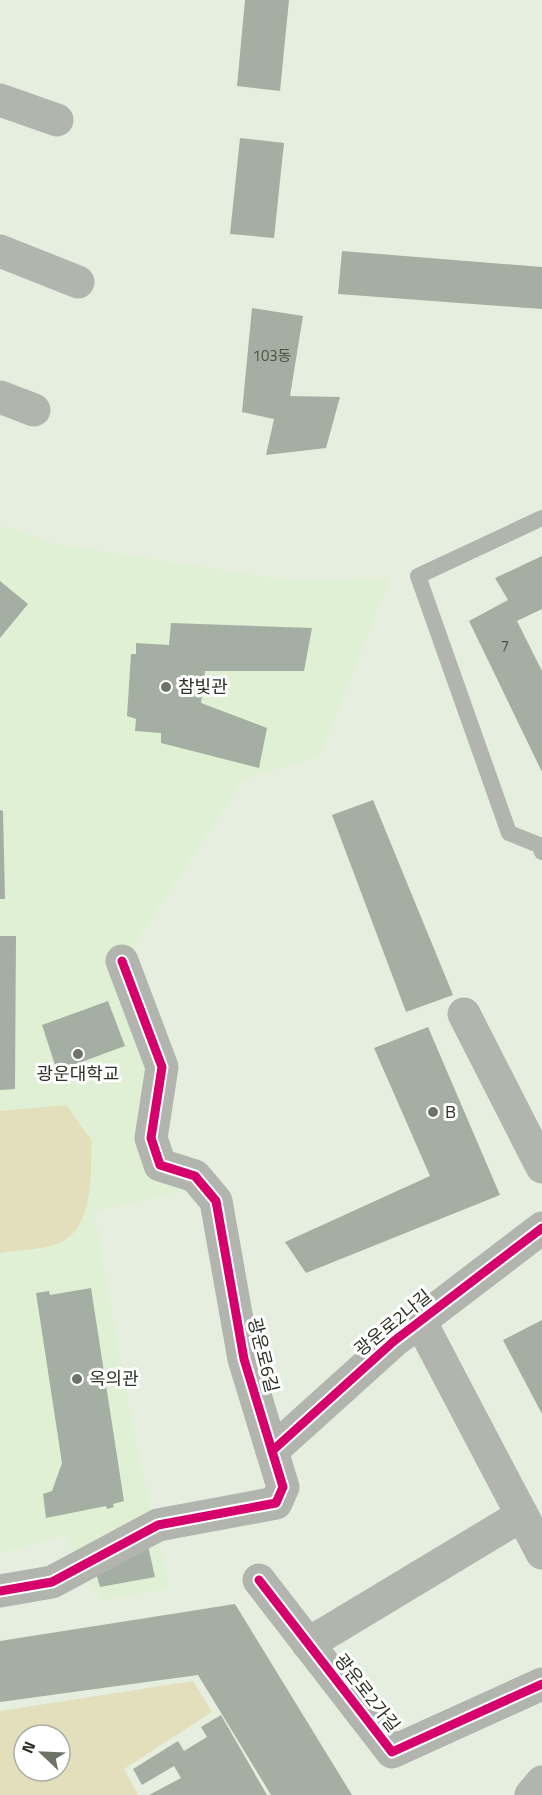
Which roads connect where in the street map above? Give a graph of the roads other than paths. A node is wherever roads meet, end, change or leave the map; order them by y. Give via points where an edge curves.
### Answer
1 (0, 100) edge
2 (57, 120) dead end
3 (0, 251) edge
4 (78, 282) dead end
5 (0, 397) edge
6 (34, 410) dead end
7 (542, 518) edge
8 (542, 852) edge
9 (122, 961) dead end
10 (464, 1014) dead end
11 (542, 1167) edge
12 (542, 1228) edge
13 (420, 1321) junction
14 (272, 1451) junction
15 (522, 1515) junction
16 (542, 1553) edge
17 (259, 1580) dead end
18 (0, 1591) edge
19 (308, 1644) junction
20 (542, 1684) edge
21 (542, 1782) edge
22 (531, 1795) edge

1 - 2 street
3 - 4 street
5 - 6 street
7 - 8 lane via 418,576 509,833 539,845
9 - 14 street, 광운로6길 via 162,1066 151,1138 160,1165 195,1176 216,1201 244,1359
10 - 11 street
12 - 13 street, 광운로2나길
13 - 14 street, 광운로2나길
13 - 15 street
14 - 18 street, 광운로6길 via 282,1487 276,1503 158,1525 52,1582
15 - 16 street
15 - 19 street, 광운로2가길
17 - 19 street, 광운로2가길
19 - 20 street, 광운로2가길 via 392,1752
21 - 22 street

